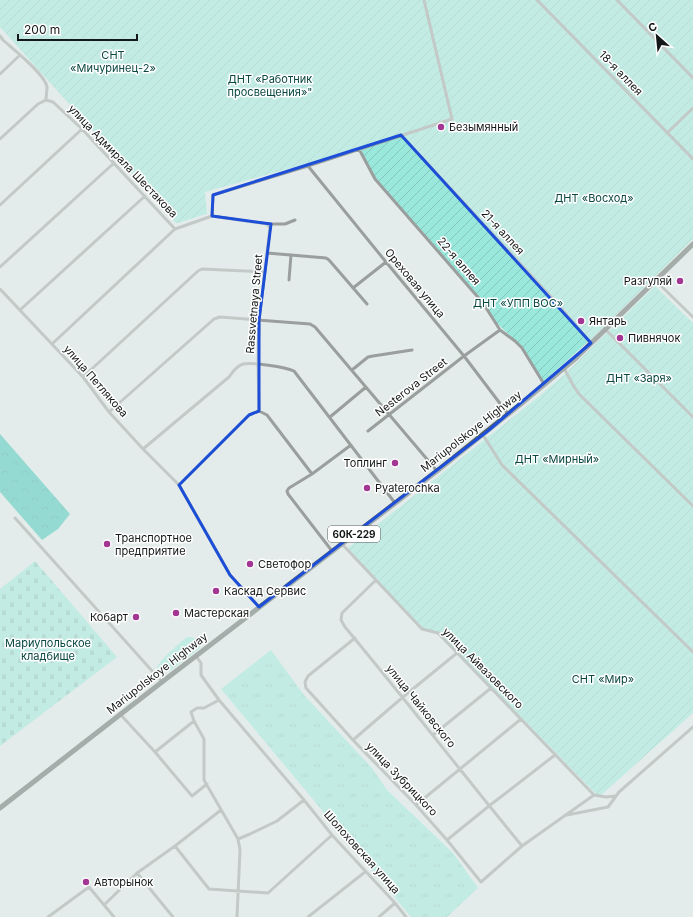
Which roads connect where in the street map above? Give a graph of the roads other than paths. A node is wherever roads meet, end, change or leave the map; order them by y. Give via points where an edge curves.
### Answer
1 (424, 0) edge
2 (537, 0) edge
3 (617, 0) edge
4 (0, 36) edge
5 (20, 55) junction
6 (0, 74) edge
7 (693, 78) edge
8 (46, 100) junction
9 (693, 108) edge
10 (82, 129) junction
11 (667, 133) junction
12 (401, 135) junction
13 (0, 139) edge
14 (359, 149) junction
15 (693, 159) edge
16 (114, 163) junction
17 (308, 166) junction
18 (145, 196) junction
19 (0, 205) edge
20 (212, 216) junction
21 (295, 220) dead end
22 (267, 224) junction
23 (175, 229) junction
24 (693, 244) edge
25 (267, 253) junction
26 (291, 255) junction
27 (386, 262) junction
28 (0, 267) edge
29 (265, 272) junction
30 (290, 280) dead end
31 (655, 280) junction
32 (353, 288) junction
33 (0, 289) edge
34 (367, 304) dead end
35 (20, 310) junction
36 (693, 317) edge
37 (259, 320) junction
38 (605, 329) junction
39 (500, 330) junction
40 (591, 343) junction
41 (52, 344) junction
42 (412, 350) dead end
43 (464, 356) junction
44 (258, 364) junction
45 (564, 368) junction
46 (352, 370) junction
47 (83, 377) junction
48 (544, 384) junction
49 (366, 387) junction
50 (259, 411) junction
51 (109, 412) junction
52 (508, 414) junction
53 (389, 415) junction
54 (330, 417) junction
55 (693, 417) edge
56 (368, 431) dead end
57 (483, 434) junction
58 (351, 445) junction
59 (143, 449) junction
60 (437, 471) junction
61 (312, 474) junction
62 (179, 485) junction
63 (395, 503) junction
64 (693, 506) edge
65 (15, 518) dead end
66 (342, 544) junction
67 (332, 551) junction
68 (376, 580) junction
69 (259, 607) junction
70 (355, 638) junction
71 (693, 652) edge
72 (457, 653) junction
73 (196, 656) junction
74 (162, 682) junction
75 (491, 688) junction
76 (403, 697) junction
77 (219, 700) junction
78 (120, 714) junction
79 (521, 719) junction
80 (194, 721) junction
81 (693, 727) edge
82 (433, 735) junction
83 (353, 740) junction
84 (155, 752) junction
85 (555, 755) junction
86 (460, 769) junction
87 (207, 784) junction
88 (594, 795) junction
89 (615, 796) junction
90 (304, 800) junction
91 (416, 806) junction
92 (489, 806) junction
93 (0, 808) edge
94 (221, 810) junction
95 (565, 815) junction
96 (332, 835) junction
97 (238, 839) junction
98 (447, 840) junction
99 (175, 846) junction
100 (522, 846) junction
101 (137, 872) junction
102 (365, 872) junction
103 (238, 891) junction
104 (395, 904) junction
105 (104, 905) junction
106 (48, 917) edge
107 (114, 917) edge
108 (173, 917) edge
109 (237, 917) edge
110 (308, 917) edge
111 (379, 917) edge
112 (406, 917) edge

1 - 12 street via 452,119
2 - 11 street, 18-я аллея
3 - 7 street
4 - 5 street
5 - 6 street
5 - 8 street via 41,76 47,86
8 - 10 street, улица Адмирала Шестакова via 53,102
8 - 13 street via 38,104
9 - 11 street
10 - 16 street, улица Адмирала Шестакова
10 - 19 street
11 - 15 street, 18-я аллея
12 - 14 street
12 - 40 street, 21-я аллея
14 - 17 street
14 - 39 street, 22-я аллея via 376,179 483,303
16 - 18 street, улица Адмирала Шестакова
16 - 28 street
17 - 20 street via 213,195
17 - 27 street, Ореховая улица
18 - 23 street, улица Адмирала Шестакова
18 - 35 street
20 - 22 street
20 - 23 street
21 - 22 street via 285,224
22 - 25 street, Rassvetnaya Street via 270,228
23 - 41 street
24 - 31 main road, Mariupolskoye Highway / 60К-229
25 - 26 street
25 - 29 street, Rassvetnaya Street
26 - 30 street
26 - 32 street via 326,258
27 - 32 street
27 - 43 street, Ореховая улица
29 - 37 street, Rassvetnaya Street
29 - 47 street via 202,269 198,271
31 - 36 street
31 - 38 main road, Mariupolskoye Highway / 60К-229
32 - 34 street
33 - 35 street, улица Петлякова
35 - 41 street, улица Петлякова
37 - 44 street, Rassvetnaya Street
37 - 46 street via 310,324
37 - 51 street via 220,317 214,319
38 - 40 main road, Mariupolskoye Highway / 60К-229
38 - 55 street
39 - 43 street, Nesterova Street
39 - 48 street, 22-я аллея via 522,348
40 - 45 main road, Mariupolskoye Highway / 60К-229
41 - 47 street, улица Петлякова
42 - 46 street via 368,357
43 - 52 street, Ореховая улица
43 - 53 street, Nesterova Street
44 - 50 street, Rassvetnaya Street
44 - 54 street via 294,371
44 - 59 street via 242,364 236,368 229,377
45 - 48 main road, Mariupolskoye Highway / 60К-229
45 - 64 street via 580,394
46 - 49 street
47 - 51 street, улица Петлякова
48 - 52 main road, Mariupolskoye Highway / 60К-229
49 - 53 street
49 - 54 street
50 - 61 street via 266,415
50 - 62 street via 249,415
51 - 59 street, улица Петлякова
52 - 57 main road, Mariupolskoye Highway / 60К-229
53 - 56 street, Nesterova Street
53 - 60 street
54 - 58 street
57 - 60 main road, Mariupolskoye Highway / 60К-229
57 - 71 street via 502,464
58 - 61 street
58 - 63 street
59 - 62 street, улица Петлякова
60 - 63 main road, Mariupolskoye Highway / 60К-229
61 - 67 street via 287,491
62 - 69 street, улица Петлякова via 230,575
63 - 66 main road, Mariupolskoye Highway / 60К-229
65 - 74 street
66 - 67 main road, Mariupolskoye Highway / 60К-229
66 - 68 street, улица Айвазовского
67 - 69 main road, Mariupolskoye Highway / 60К-229
68 - 70 street, улица Чайковского via 342,614 341,620
68 - 72 street, улица Айвазовского via 422,629 438,633
69 - 73 main road, Mariupolskoye Highway / 60К-229
70 - 76 street, улица Чайковского
70 - 83 street, улица Зубрицкого via 308,676 305,682 308,691
72 - 75 street, улица Айвазовского
72 - 76 street
73 - 74 main road, Mariupolskoye Highway / 60К-229
73 - 77 street, Шолоховская улица via 201,663 201,675
74 - 78 main road, Mariupolskoye Highway / 60К-229
75 - 79 street, улица Айвазовского
75 - 82 street
76 - 82 street, улица Чайковского
76 - 83 street
77 - 80 street via 191,712
77 - 90 street, Шолоховская улица
78 - 84 street
78 - 93 main road, Mariupolskoye Highway / 60К-229
79 - 85 street, улица Айвазовского
79 - 86 street
80 - 84 street
80 - 87 street via 204,739 204,780
81 - 89 street
82 - 86 street, улица Чайковского
83 - 91 street, улица Зубрицкого
84 - 87 street via 192,796
85 - 88 street, улица Айвазовского
85 - 92 street
86 - 91 street
86 - 92 street, улица Чайковского
87 - 94 street
88 - 89 street
88 - 95 street
89 - 95 street via 608,807
90 - 96 street, Шолоховская улица
90 - 97 street via 277,821
91 - 98 street, улица Зубрицкого
92 - 98 street
92 - 100 street, улица Чайковского
94 - 97 street
94 - 99 street
95 - 100 street
96 - 102 street, Шолоховская улица
96 - 103 street via 268,893
97 - 103 street
98 - 100 street, улица Зубрицкого via 481,882
99 - 101 street
99 - 103 street via 209,889
101 - 105 street
101 - 108 street
102 - 104 street, Шолоховская улица
102 - 110 street
103 - 109 street
104 - 111 street
104 - 112 street, Шолоховская улица
105 - 106 street via 89,887
105 - 107 street

